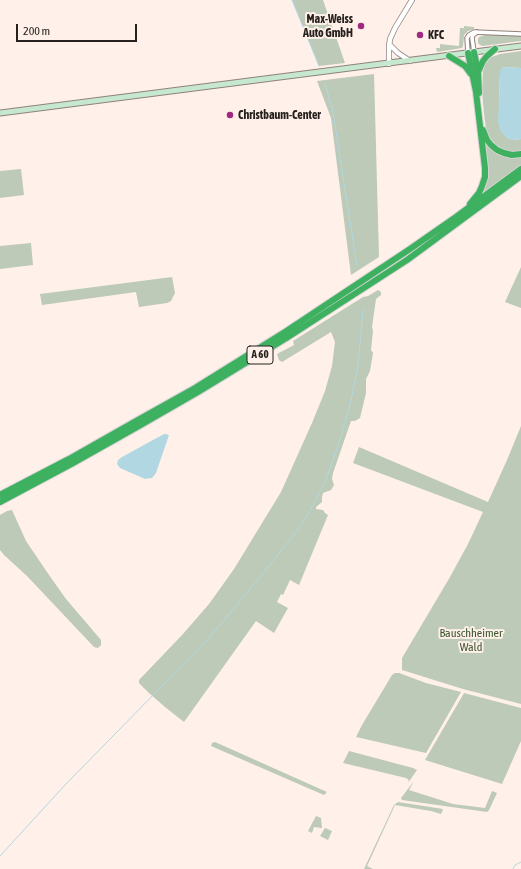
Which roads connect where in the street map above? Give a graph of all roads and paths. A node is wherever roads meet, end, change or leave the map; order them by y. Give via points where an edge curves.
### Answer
1 (412, 0) edge
2 (480, 32) junction
3 (521, 34) edge
4 (389, 44) junction
5 (521, 46) edge
6 (495, 50) junction
7 (471, 53) junction
8 (449, 56) junction
9 (410, 61) junction
10 (389, 64) junction
11 (478, 72) junction
12 (473, 77) junction
13 (0, 113) edge
14 (521, 154) edge
15 (521, 169) edge
16 (521, 176) edge
17 (456, 217) junction
18 (0, 495) edge
19 (0, 502) edge

1 - 4 street via 394,28
2 - 3 street
2 - 7 street via 472,37
2 - 7 street via 473,32 468,36 466,43
4 - 9 street
4 - 10 street
5 - 6 main road
6 - 7 main road
6 - 11 highway via 483,61
7 - 8 main road
7 - 11 highway
7 - 12 highway
8 - 9 main road
8 - 12 highway via 465,66
9 - 10 main road
10 - 13 main road
11 - 14 highway via 481,116 487,140 504,153
12 - 17 highway via 484,156 484,177 478,194
15 - 17 highway, A 60
16 - 19 highway, A 60 via 407,260 282,341 139,426
17 - 18 highway, A 60 via 292,328 202,384

